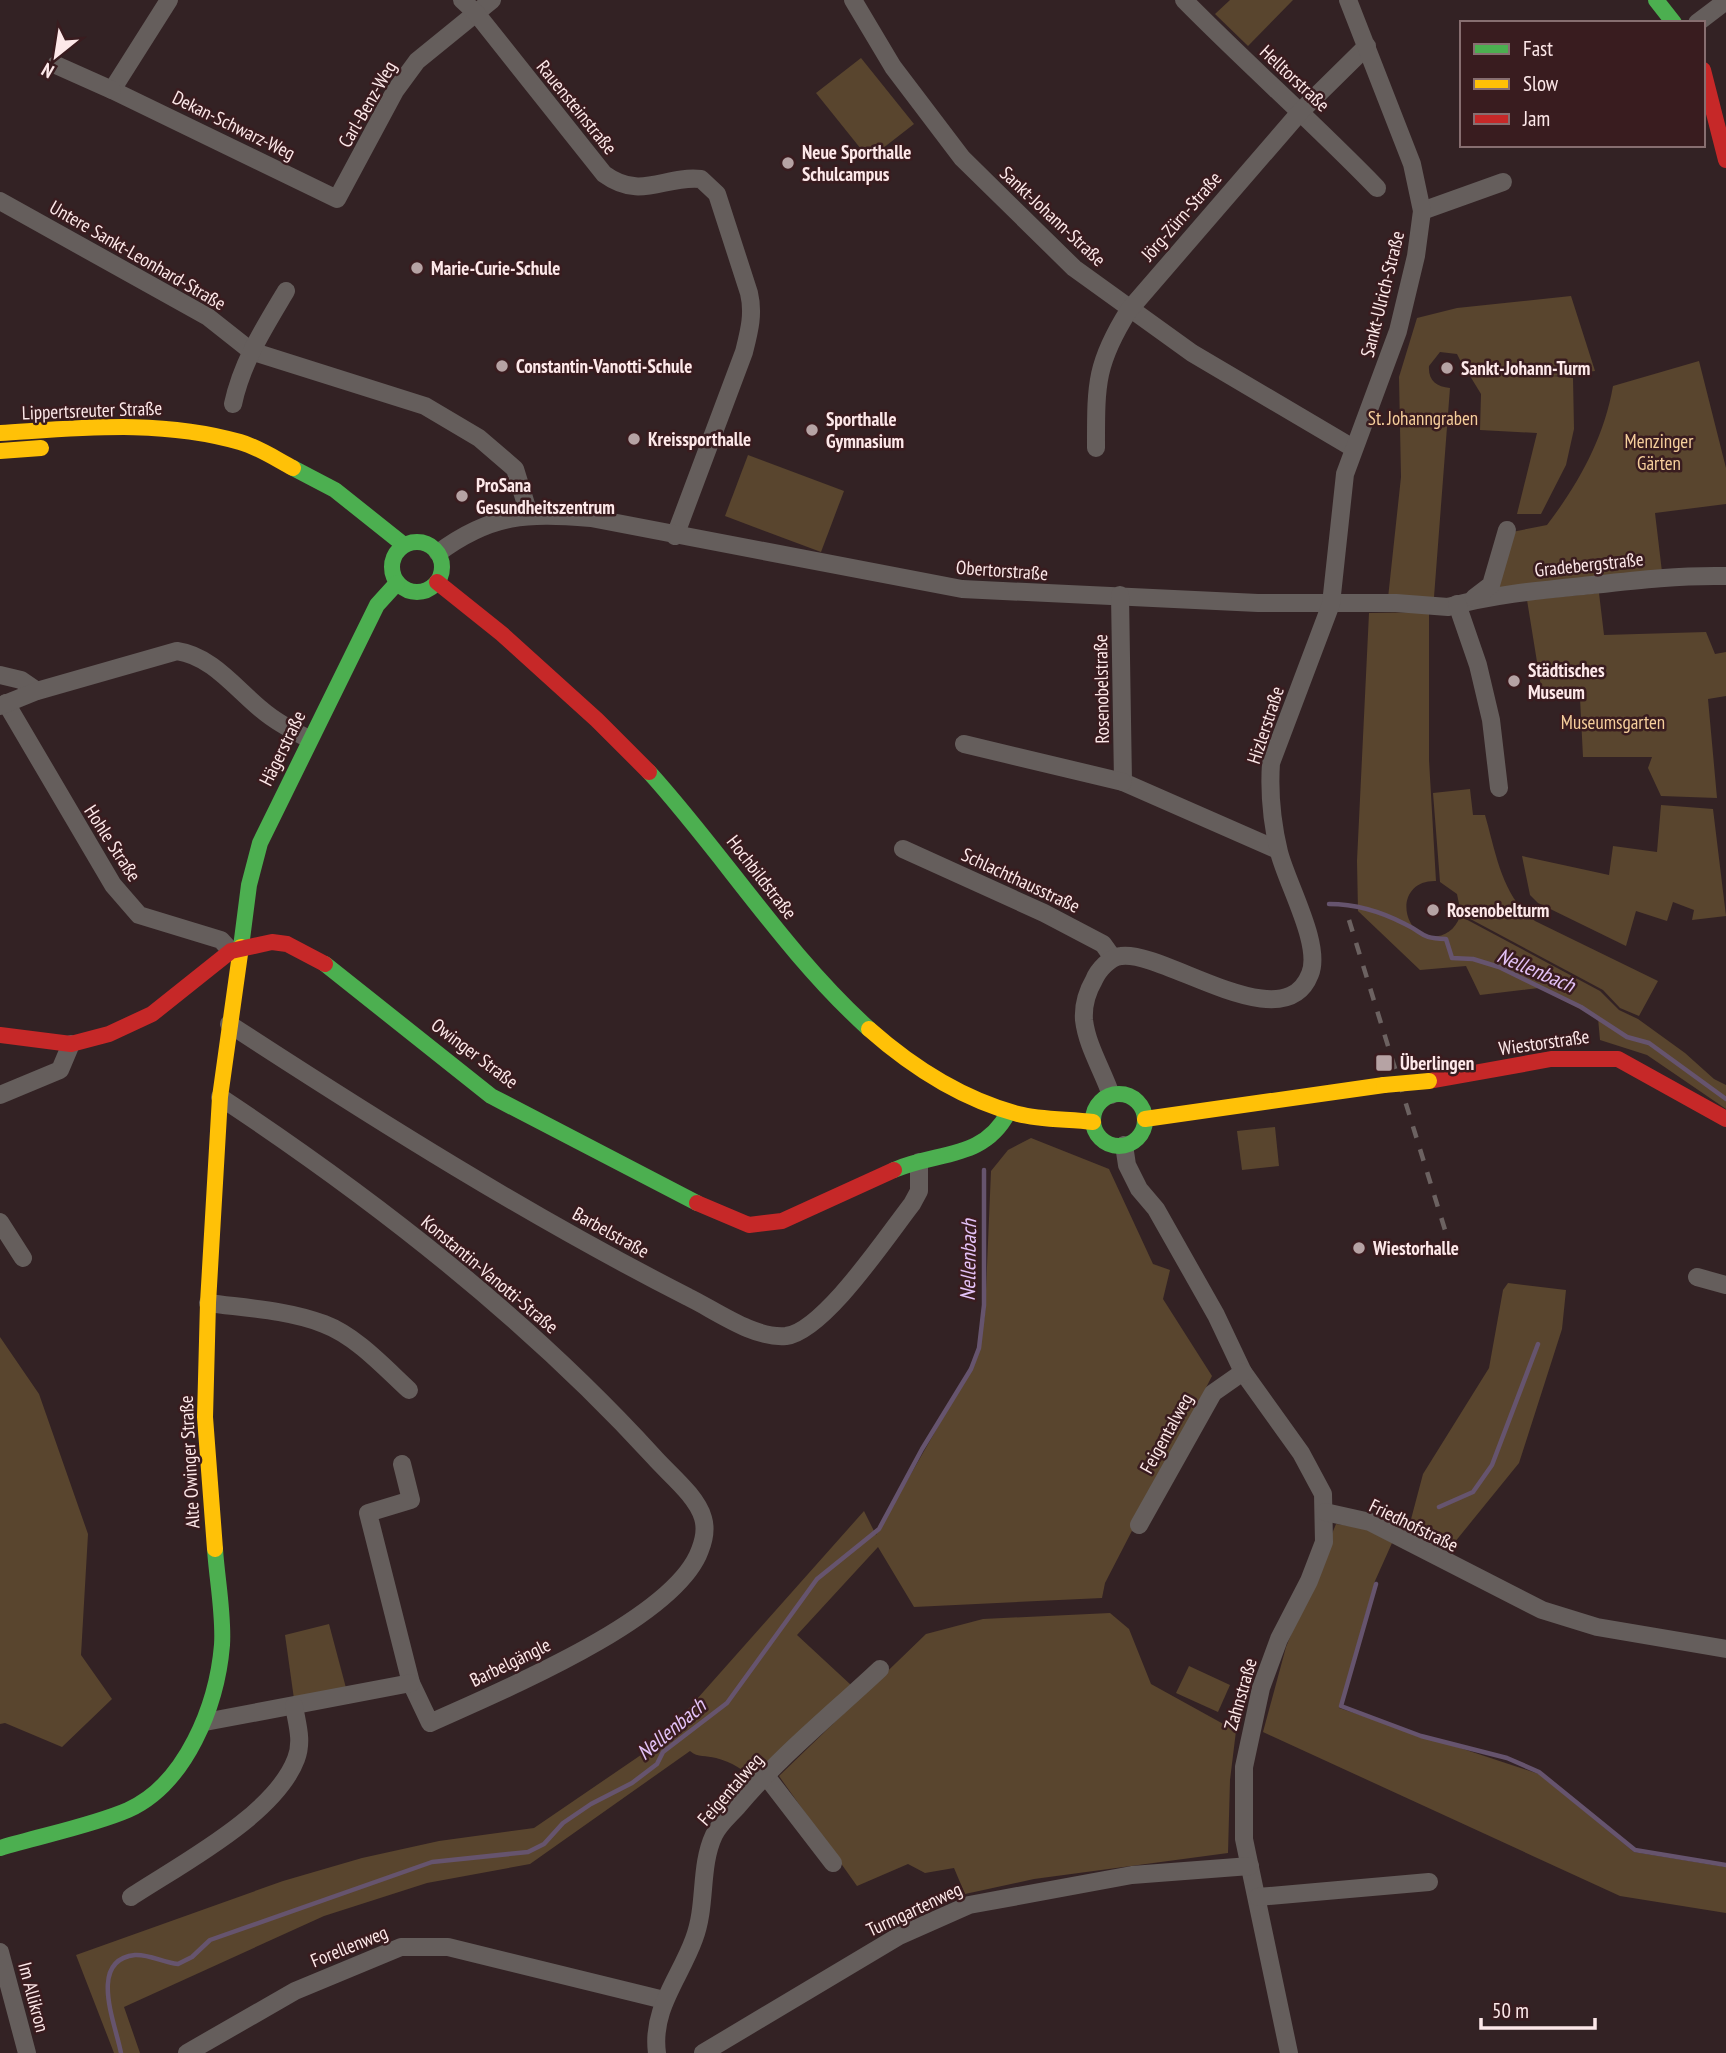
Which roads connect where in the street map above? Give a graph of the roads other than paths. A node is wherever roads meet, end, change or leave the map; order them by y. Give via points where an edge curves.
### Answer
1 (169, 0) edge
2 (462, 0) edge
3 (492, 0) edge
4 (853, 0) edge
5 (1184, 0) edge
6 (1348, 0) edge
7 (1656, 0) edge
8 (1726, 1) edge
9 (476, 13) junction
10 (1672, 21) edge
11 (1700, 21) edge
12 (1367, 46) junction
13 (56, 65) dead end
14 (1705, 78) edge
15 (112, 90) junction
16 (1301, 111) junction
17 (1726, 160) edge
18 (1503, 182) dead end
19 (1377, 188) dead end
20 (337, 199) joint
21 (0, 201) edge
22 (1422, 211) junction
23 (286, 291) dead end
24 (1129, 310) junction
25 (251, 351) junction
26 (233, 404) dead end
27 (0, 433) edge
28 (90, 445) dead end
29 (52, 447) dead end
30 (1096, 448) dead end
31 (1353, 448) junction
32 (0, 450) edge
33 (529, 514) junction
34 (1507, 530) dead end
35 (675, 536) junction
36 (399, 552) junction
37 (438, 553) junction
38 (1726, 576) edge
39 (437, 582) junction
40 (397, 583) junction
41 (1120, 595) junction
42 (1331, 604) junction
43 (1457, 604) junction
44 (0, 675) edge
45 (37, 691) junction
46 (3, 705) edge
47 (309, 739) junction
48 (964, 744) dead end
49 (1123, 782) junction
50 (1499, 788) dead end
51 (903, 849) dead end
52 (1278, 850) junction
53 (235, 949) junction
54 (1113, 958) junction
55 (229, 1024) junction
56 (0, 1035) edge
57 (71, 1044) junction
58 (1111, 1095) junction
59 (0, 1096) edge
60 (220, 1097) junction
61 (1007, 1113) junction
62 (1145, 1119) junction
63 (1726, 1119) edge
64 (1093, 1122) junction
65 (1124, 1146) junction
66 (919, 1162) junction
67 (0, 1222) edge
68 (23, 1258) dead end
69 (1697, 1277) dead end
70 (1726, 1284) edge
71 (208, 1303) junction
72 (1243, 1372) junction
73 (409, 1390) dead end
74 (402, 1464) dead end
75 (1325, 1512) junction
76 (703, 1517) joint
77 (1139, 1525) dead end
78 (1726, 1648) edge
79 (880, 1669) dead end
80 (411, 1683) junction
81 (294, 1706) junction
82 (205, 1722) junction
83 (766, 1776) junction
84 (0, 1848) edge
85 (833, 1863) dead end
86 (1250, 1867) junction
87 (1429, 1882) dead end
88 (131, 1897) dead end
89 (1258, 1897) junction
90 (0, 1952) edge
91 (664, 2000) junction
92 (27, 2053) edge
93 (187, 2053) edge
94 (657, 2053) edge
95 (703, 2053) edge
96 (1289, 2053) edge

1 - 15 street
2 - 9 street, Rauensteinstraße
3 - 9 street, Carl-Benz-Weg
4 - 24 street, Sankt-Johann-Straße via 893,67 962,158 1074,268
5 - 16 street, Helltorstraße
6 - 12 street, Sankt-Ulrich-Straße
7 - 10 street
8 - 11 street
9 - 20 street, Carl-Benz-Weg via 417,61 402,81
9 - 35 street, Rauensteinstraße via 604,174 615,182 643,188 701,179 717,194 753,307 751,324
12 - 16 street, Jörg-Zürn-Straße
12 - 22 street, Sankt-Ulrich-Straße via 1412,164
13 - 15 street, Dekan-Schwarz-Weg
14 - 17 street
15 - 20 street, Dekan-Schwarz-Weg
16 - 19 street, Helltorstraße
16 - 24 street, Jörg-Zürn-Straße
18 - 22 street
21 - 25 street, Untere Sankt-Leonhard-Straße via 208,317
22 - 31 street, Sankt-Ulrich-Straße via 1398,331
23 - 25 street
24 - 30 street, Jörg-Zürn-Straße via 1107,345 1096,387
24 - 31 street, Sankt-Johann-Straße via 1192,353
25 - 26 street
25 - 33 street, Untere Sankt-Leonhard-Straße via 425,406 479,438 515,469
27 - 36 street, Lippertsreuter Straße via 134,425 242,442 335,489
28 - 36 street, Lippertsreuter Straße via 153,440 228,451 329,499
29 - 32 street, Lippertsreuter Straße
31 - 42 street, Sankt-Ulrich-Straße via 1345,474
33 - 35 street, Obertorstraße via 591,519
33 - 37 street, Obertorstraße via 491,523
34 - 43 street, Gradebergstraße via 1491,586
35 - 41 street, Obertorstraße via 929,585
36 - 37 street via 420,542
36 - 40 street via 392,566
37 - 39 street via 442,569
38 - 43 street, Gradebergstraße via 1685,575 1545,589
39 - 40 street via 417,592
39 - 61 street, Hochbildstraße via 554,681 652,775 818,980 873,1035 958,1093
40 - 47 street, Hägerstraße via 377,605
41 - 42 street, Obertorstraße
41 - 49 street, Rosenobelstraße
42 - 43 street, Gradebergstraße
42 - 52 street, Hizlerstraße via 1271,763 1269,791
43 - 50 street via 1481,676
44 - 45 street via 22,680
45 - 46 street, Hohle Straße
45 - 47 street, Hohle Straße via 163,654 190,653 274,719
46 - 53 street, Hohle Straße via 113,885 139,915 221,940
47 - 53 street, Hägerstraße via 260,843
48 - 49 street
49 - 52 street
51 - 54 street, Schlachthausstraße via 1044,913 1103,944
52 - 54 street, Hizlerstraße via 1311,943 1311,973 1299,990 1285,998 1234,995 1138,957
53 - 55 street, Alte Owinger Straße
53 - 57 street via 152,1014 109,1034
53 - 66 street, Owinger Straße via 287,944 326,964 491,1096 724,1217 749,1224 782,1221
54 - 58 street via 1097,973 1087,994 1084,1019
55 - 60 street, Alte Owinger Straße
55 - 66 street, Barbelstraße via 380,1122 522,1206 757,1331 785,1336 809,1326 827,1311 912,1204 919,1191
56 - 57 street
57 - 59 street via 60,1070
58 - 62 street via 1135,1099
58 - 64 street via 1097,1106
60 - 71 street, Alte Owinger Straße
60 - 76 street, Konstantin-Vanotti-Straße via 327,1168 523,1326 640,1442
61 - 64 street, Hochbildstraße
61 - 66 street, Owinger Straße via 1000,1128 982,1145
62 - 63 street, Wiestorstraße, bridge via 1606,1056
62 - 65 street via 1140,1136
64 - 65 street via 1103,1140
65 - 72 street via 1139,1189 1156,1209
67 - 68 street
69 - 70 street
71 - 73 street via 325,1324
71 - 82 street, Alte Owinger Straße via 205,1417 222,1645
72 - 75 street via 1306,1462 1323,1494
72 - 77 street, Feigentalweg via 1213,1393
74 - 80 street via 411,1500 368,1513
75 - 78 street, Friedhofstraße via 1370,1522 1542,1610 1630,1634
75 - 86 street, Zahnstraße via 1324,1542 1279,1639 1249,1732 1242,1799
76 - 80 street, Barbelgängle via 701,1549 679,1585 614,1632 429,1723
79 - 83 street, Feigentalweg
80 - 81 street
81 - 82 street
81 - 88 street via 300,1739 297,1757 276,1793 245,1821
82 - 84 street, Alte Owinger Straße via 177,1771 151,1796 128,1810
83 - 85 street
83 - 91 street, Feigentalweg via 715,1832 707,1853 702,1916
86 - 89 street, Zahnstraße
86 - 95 street, Turmgartenweg via 1132,1875 969,1905 867,1954
87 - 89 street
89 - 96 street, Zahnstraße
90 - 92 street, Im Allikron
91 - 93 street, Forellenweg via 448,1947 401,1947 295,1991
91 - 94 street, Feigentalweg via 655,2036

